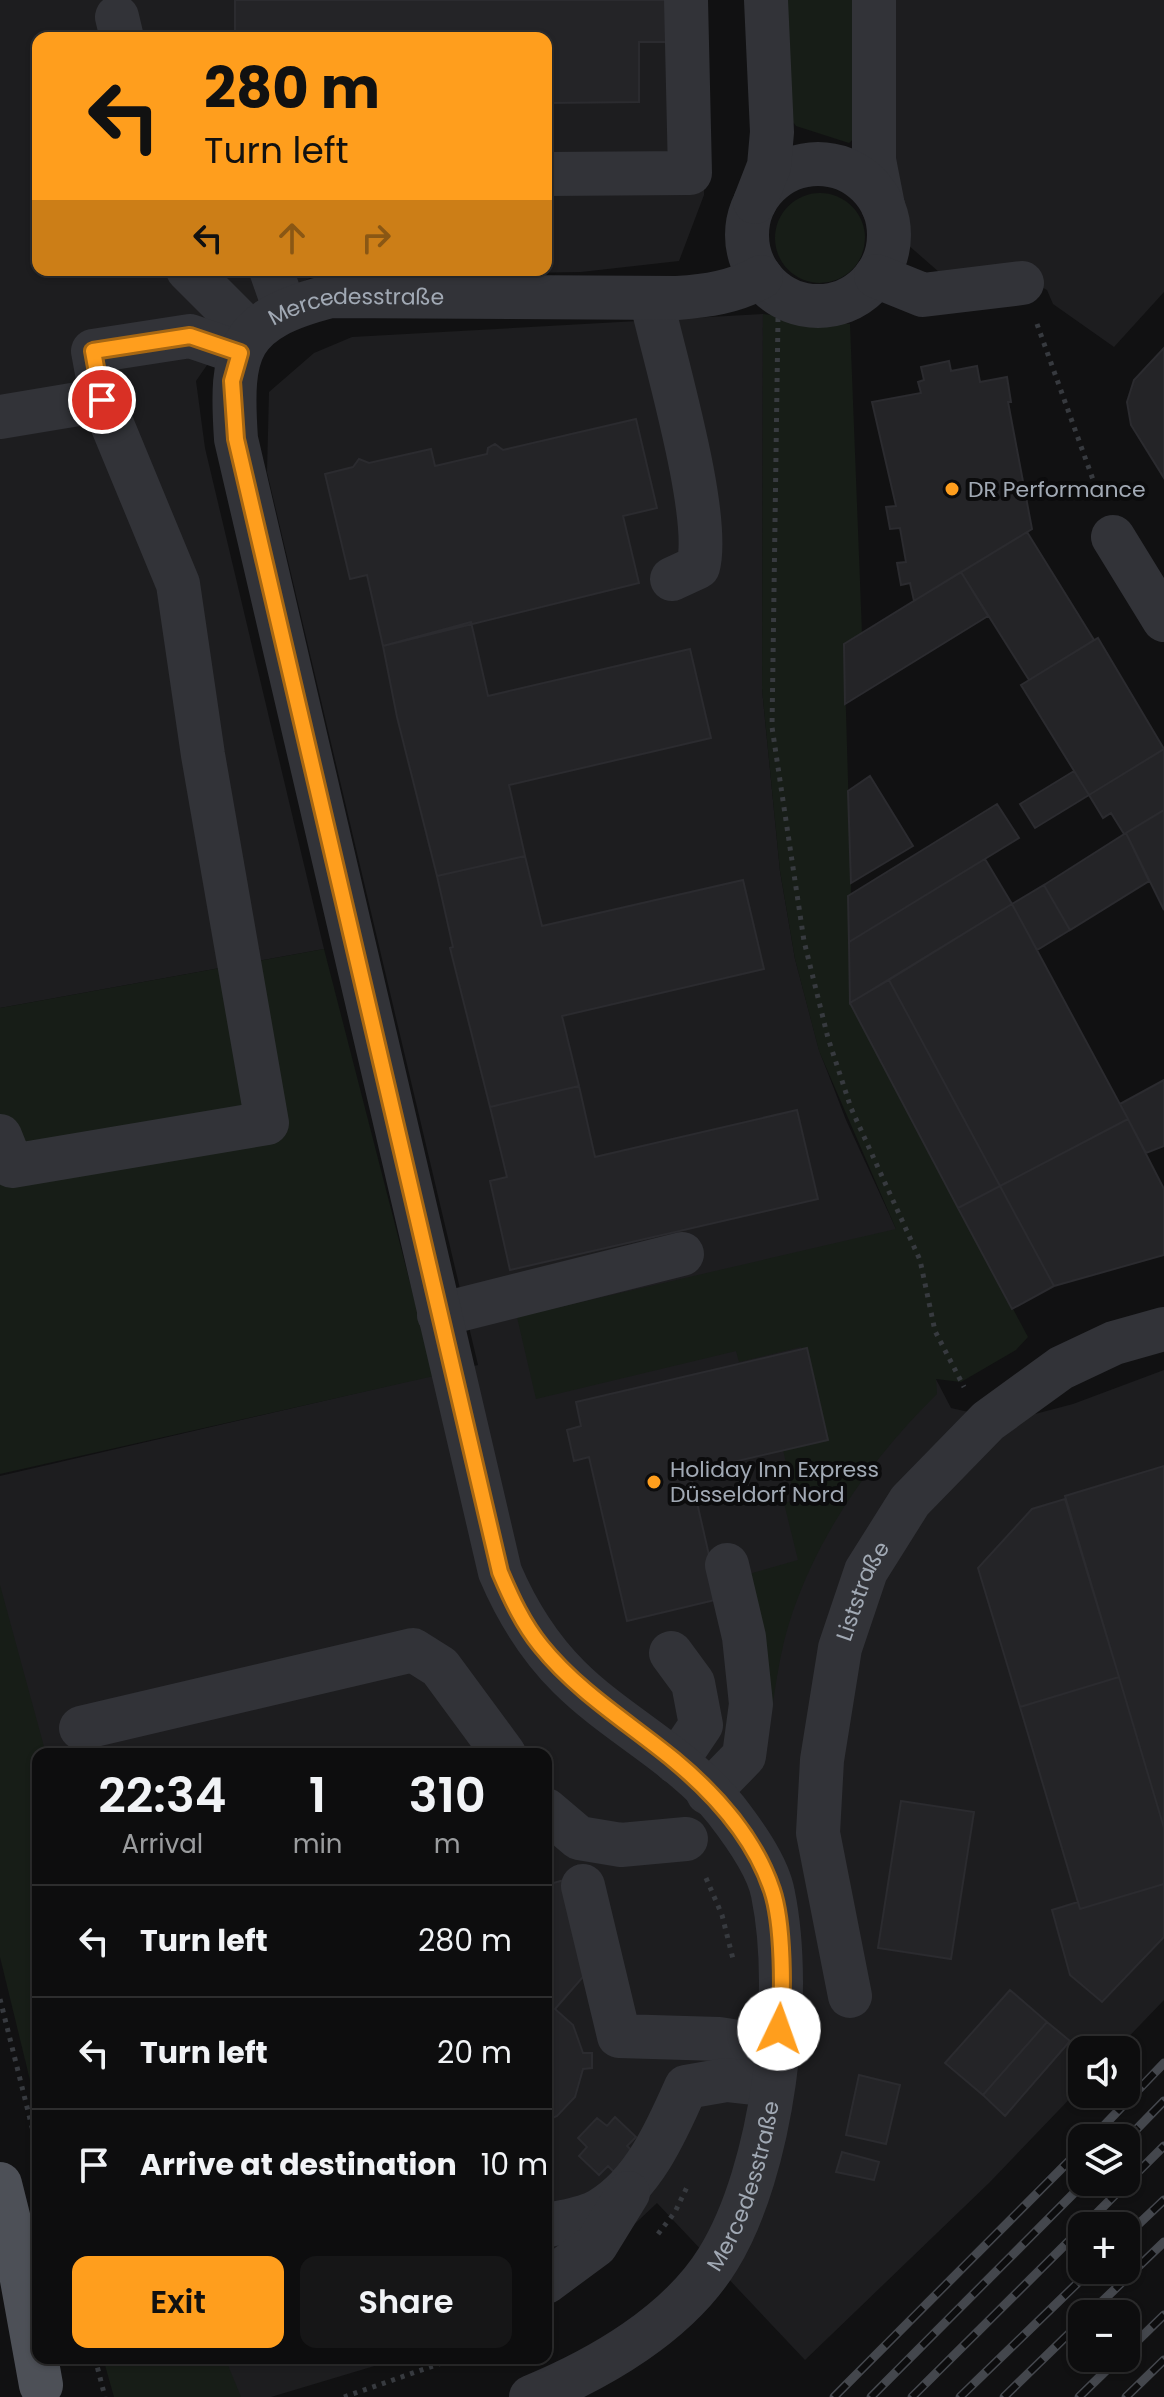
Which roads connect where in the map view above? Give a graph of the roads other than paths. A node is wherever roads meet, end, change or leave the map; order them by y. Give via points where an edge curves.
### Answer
1 (686, 0) edge
2 (766, 0) edge
3 (874, 0) edge
4 (552, 174) edge
5 (755, 202) junction
6 (883, 206) junction
7 (197, 276) edge
8 (876, 276) junction
9 (1022, 283) road end
10 (770, 285) junction
11 (651, 298) junction
12 (262, 317) edge
13 (102, 400) junction
14 (0, 417) edge
15 (1113, 537) road end
16 (672, 579) dead end
17 (1164, 620) edge
18 (0, 1136) edge
19 (682, 1254) dead end
20 (439, 1315) junction
21 (1164, 1329) edge
22 (727, 1565) dead end
23 (671, 1653) dead end
24 (81, 1728) dead end
25 (500, 1748) edge
26 (676, 1762) junction
27 (708, 1793) junction
28 (552, 1815) edge
29 (686, 1839) dead end
30 (583, 1886) dead end
31 (850, 1996) dead end
32 (774, 2067) junction
33 (634, 2180) junction
34 (0, 2184) edge
35 (552, 2224) edge
36 (552, 2278) edge
37 (0, 2314) edge
38 (32, 2329) edge
39 (39, 2364) edge
40 (605, 2381) edge
41 (44, 2391) edge
42 (531, 2397) edge

1 - 4 street via 690,173
2 - 5 street via 772,132 769,166
3 - 6 street via 874,160
5 - 6 street via 782,173 821,164 858,176
5 - 10 street via 748,248
6 - 8 street via 889,242
7 - 12 street
8 - 9 street via 923,295
8 - 10 street via 849,299 831,305 813,306
10 - 11 street, Mercedesstraße
11 - 12 street, Mercedesstraße via 331,296
11 - 16 street via 694,486 700,538 698,567
12 - 13 street via 190,336 93,351
12 - 20 street, Mercedesstraße via 232,381 236,439
13 - 14 street
13 - 18 street via 178,584 267,1123 12,1166
15 - 17 street
19 - 20 street
20 - 26 street, Mercedesstraße via 500,1572 516,1609 571,1679
21 - 31 street, Liststraße via 1114,1343 1061,1368 988,1421 910,1501 866,1571 840,1648 822,1760 818,1833
22 - 27 street via 744,1637 751,1704 744,1756
23 - 26 street via 693,1683 701,1725
24 - 25 street via 413,1650 440,1667
26 - 27 street, Mercedesstraße
27 - 32 street, Mercedesstraße via 752,1848 773,1892 782,2010
28 - 29 street via 579,1838 621,1845
30 - 32 street via 619,2036 719,2039
32 - 33 street via 686,2087 668,2129
32 - 40 street, Mercedesstraße via 745,2206 718,2260 685,2299 639,2338
33 - 35 street via 600,2210
33 - 36 street via 596,2245
34 - 38 main road
37 - 41 main road
39 - 41 main road
40 - 42 street, Mercedesstraße

